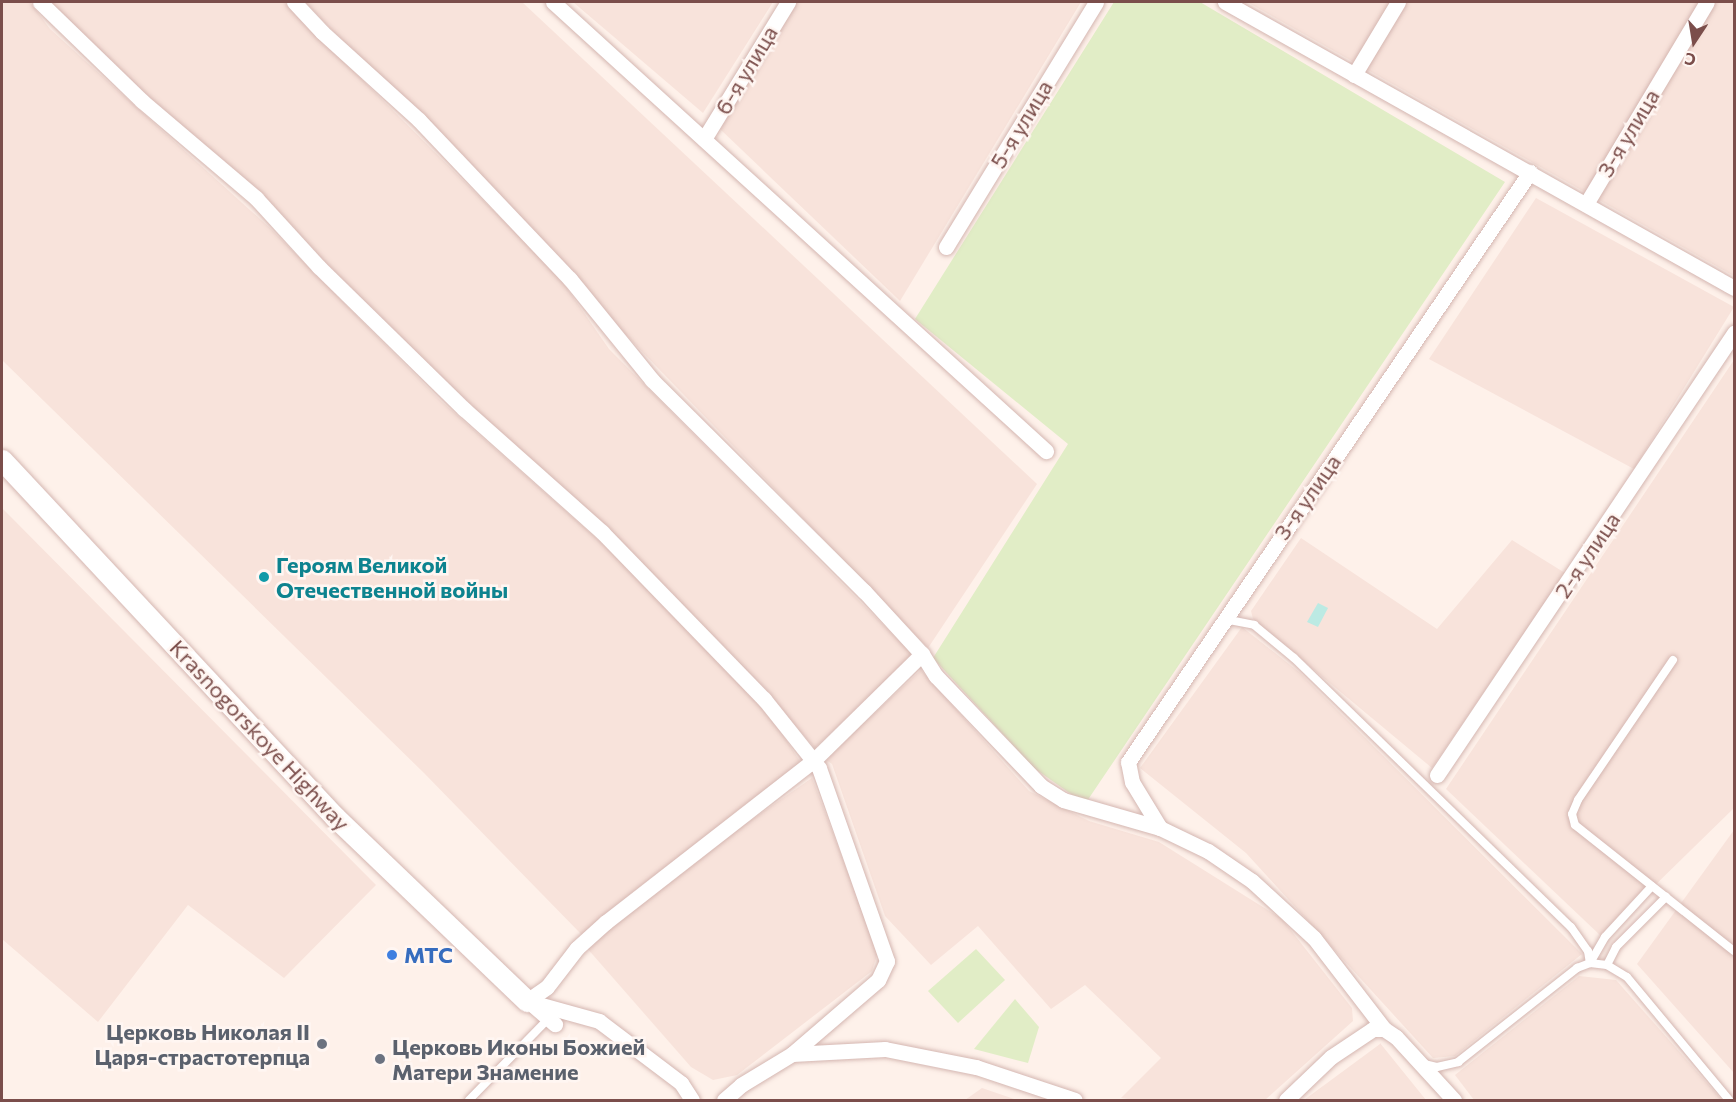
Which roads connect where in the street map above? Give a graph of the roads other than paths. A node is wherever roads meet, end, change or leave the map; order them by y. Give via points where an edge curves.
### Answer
1 (40, 2) edge
2 (294, 2) edge
3 (554, 2) edge
4 (788, 2) edge
5 (1096, 2) edge
6 (1225, 2) edge
7 (1398, 2) edge
8 (1707, 2) edge
9 (1354, 75) junction
10 (704, 139) junction
11 (1530, 172) junction
12 (1586, 204) junction
13 (946, 247) dead end
14 (1734, 288) edge
15 (1734, 333) edge
16 (1046, 451) dead end
17 (2, 460) edge
18 (1223, 619) junction
19 (922, 654) junction
20 (1673, 660) dead end
21 (813, 761) junction
22 (1437, 775) dead end
23 (1160, 828) junction
24 (1652, 886) junction
25 (1666, 897) junction
26 (1734, 951) edge
27 (1590, 963) junction
28 (1607, 966) junction
29 (527, 1001) junction
30 (552, 1021) joint
31 (1384, 1029) junction
32 (792, 1054) junction
33 (1422, 1064) junction
34 (1070, 1100) edge
35 (470, 1101) edge
36 (692, 1101) edge
37 (724, 1101) edge
38 (1286, 1101) edge
39 (1454, 1101) edge
40 (1729, 1101) edge

1 - 21 street via 142,101 256,198 319,267 464,409 602,532 764,699
2 - 19 street via 419,120 570,279 652,380
3 - 10 street
4 - 10 street, 6-я улица
5 - 13 street, 5-я улица
6 - 9 street
7 - 9 street
8 - 12 street, 3-я улица
9 - 11 street
10 - 16 street
11 - 12 street
11 - 18 street, 3-я улица
12 - 14 street
15 - 22 street, 2-я улица
17 - 29 street, Krasnogorskoye Highway via 335,817
18 - 23 street, 3-я улица via 1128,762 1132,782
18 - 27 lane via 1254,625 1294,658 1571,927 1588,951
19 - 21 street
19 - 23 street via 936,676 1041,786 1073,803
20 - 24 lane via 1572,814 1575,825
21 - 29 street via 606,922 577,948 547,987
21 - 32 street via 883,941 887,961 878,980
23 - 31 street via 1208,851 1252,881 1314,938
24 - 25 lane
24 - 27 lane via 1605,938
25 - 26 lane
25 - 28 lane via 1616,947
27 - 28 lane
27 - 33 lane via 1577,968 1458,1062 1437,1067
28 - 40 lane via 1627,977
29 - 30 street
29 - 36 street via 599,1021 681,1083
30 - 35 lane
31 - 33 street
31 - 38 street via 1362,1034
32 - 34 street via 885,1049 932,1055
32 - 37 street via 741,1085
33 - 39 street

